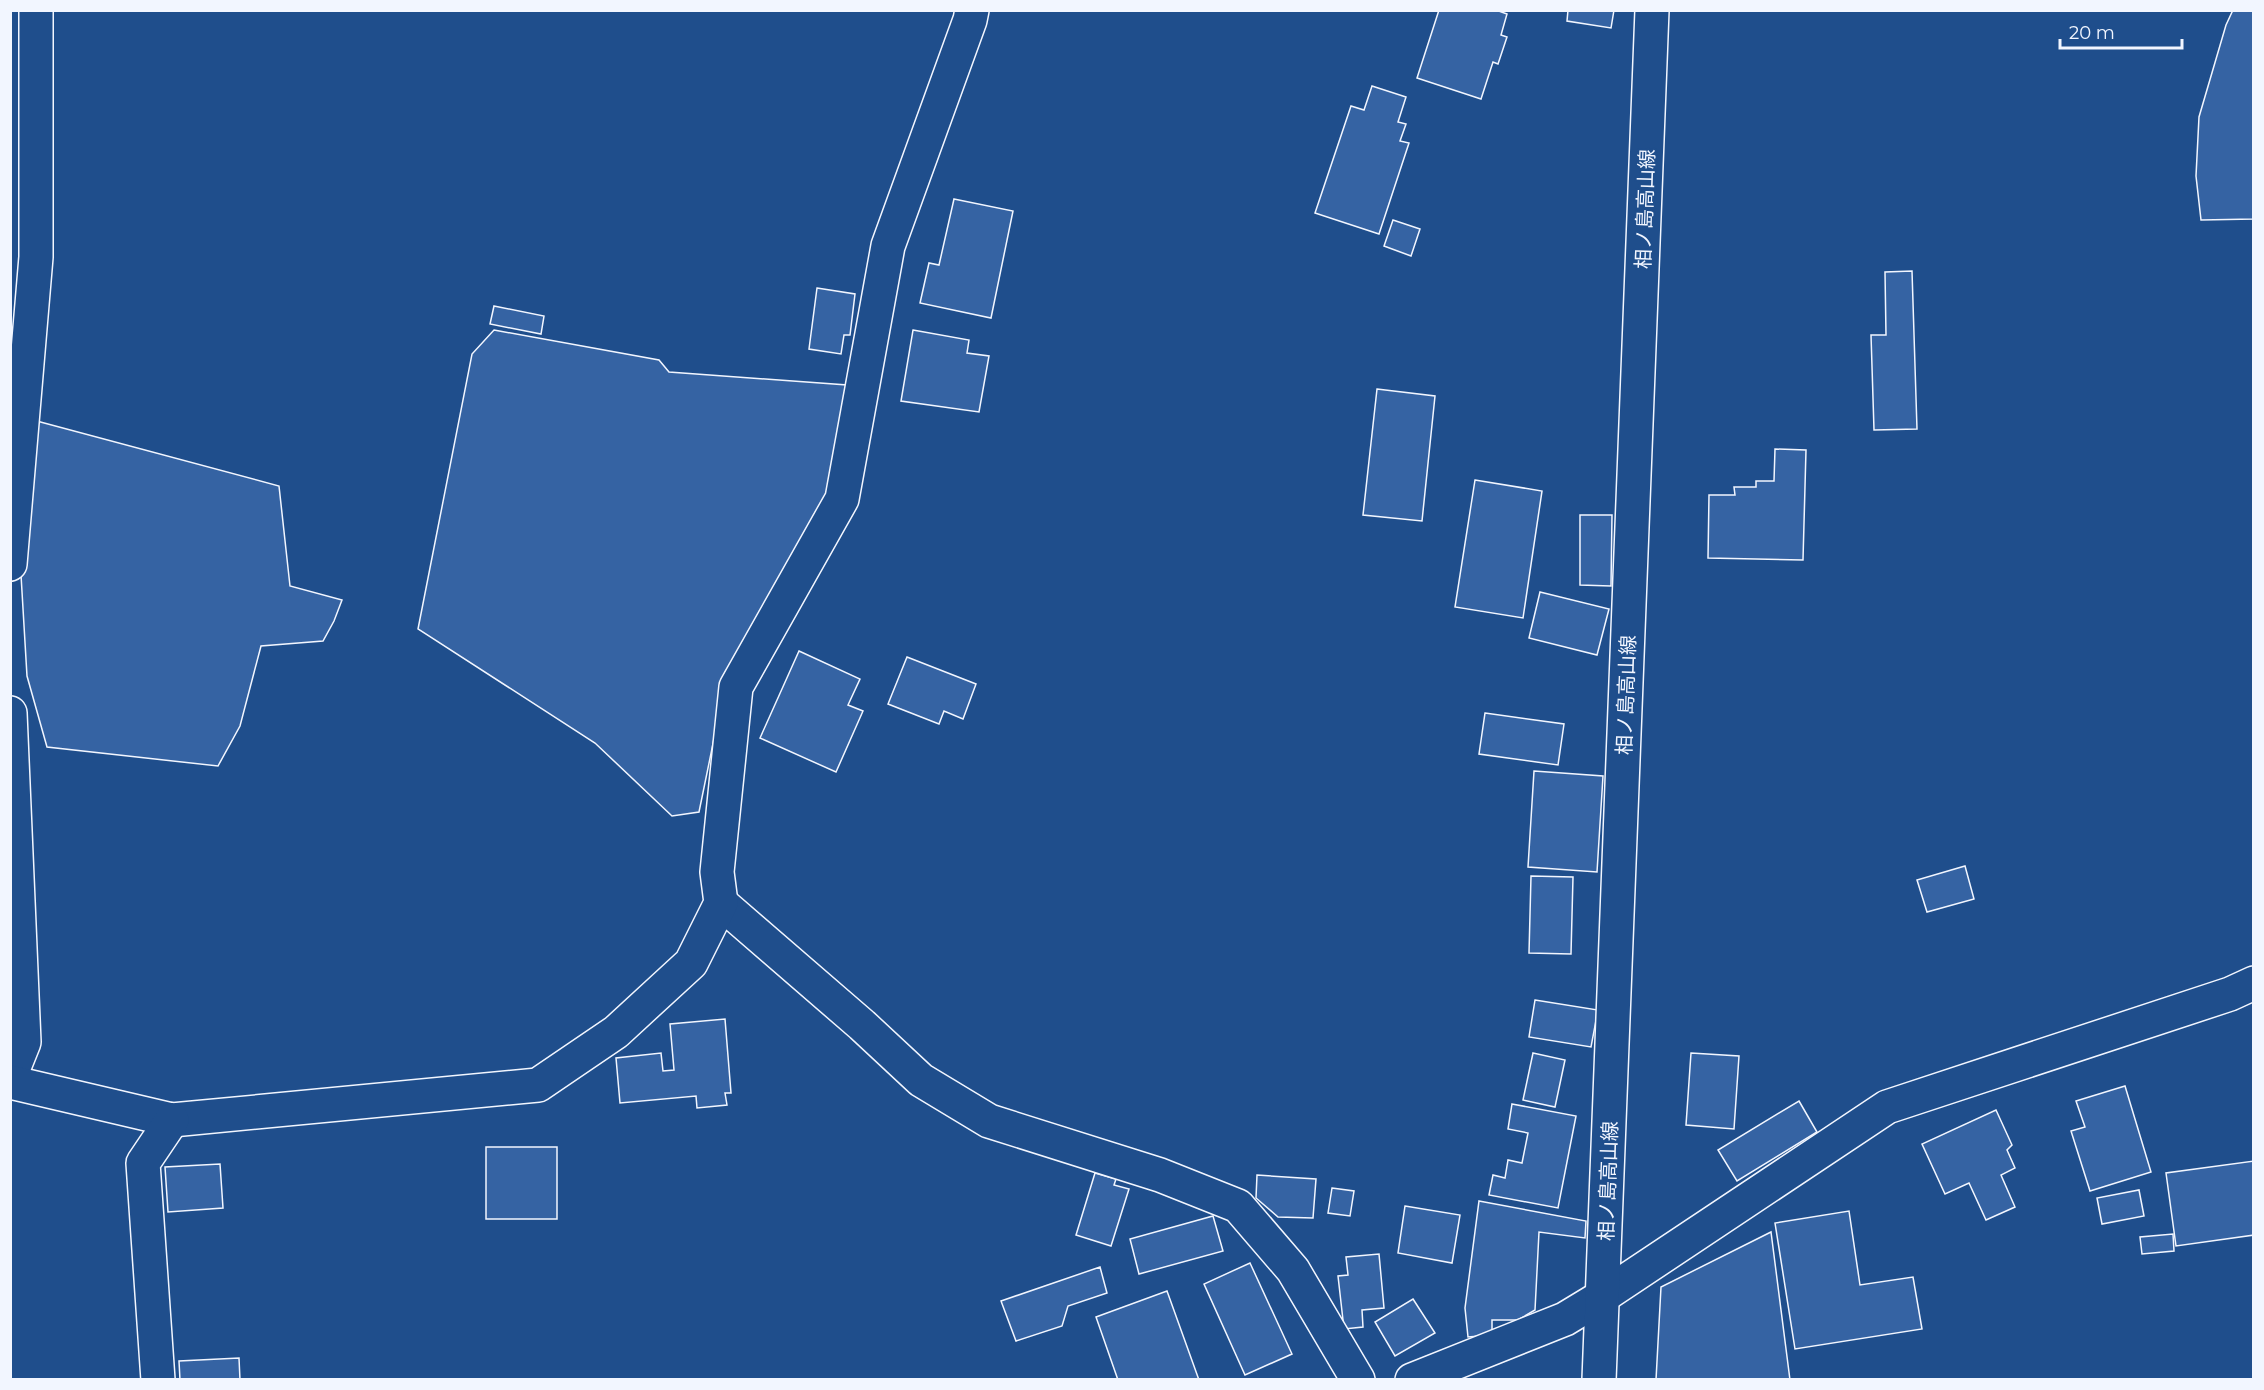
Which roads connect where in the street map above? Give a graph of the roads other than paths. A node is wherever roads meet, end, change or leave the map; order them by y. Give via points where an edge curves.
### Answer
1 (36, 10) edge
2 (972, 10) edge
3 (1652, 10) edge
4 (10, 564) edge
5 (10, 713) edge
6 (721, 903) junction
7 (2253, 983) edge
8 (10, 1077) edge
9 (10, 1082) edge
10 (172, 1120) junction
11 (1603, 1296) junction
12 (158, 1380) edge
13 (1358, 1380) edge
14 (1412, 1380) edge
15 (1599, 1380) edge

1 - 4 street via 36,257
2 - 6 street via 888,246 842,499 736,687 717,872
3 - 11 street, 相ノ島高山線
5 - 8 street via 24,1041
6 - 10 street via 691,963 616,1032 538,1085
6 - 13 street via 921,1080 989,1121 1160,1175 1238,1206 1293,1270
7 - 11 street via 2230,994 1887,1107
9 - 10 street
10 - 12 street via 143,1162
11 - 14 street via 1565,1319
11 - 15 street, 相ノ島高山線

